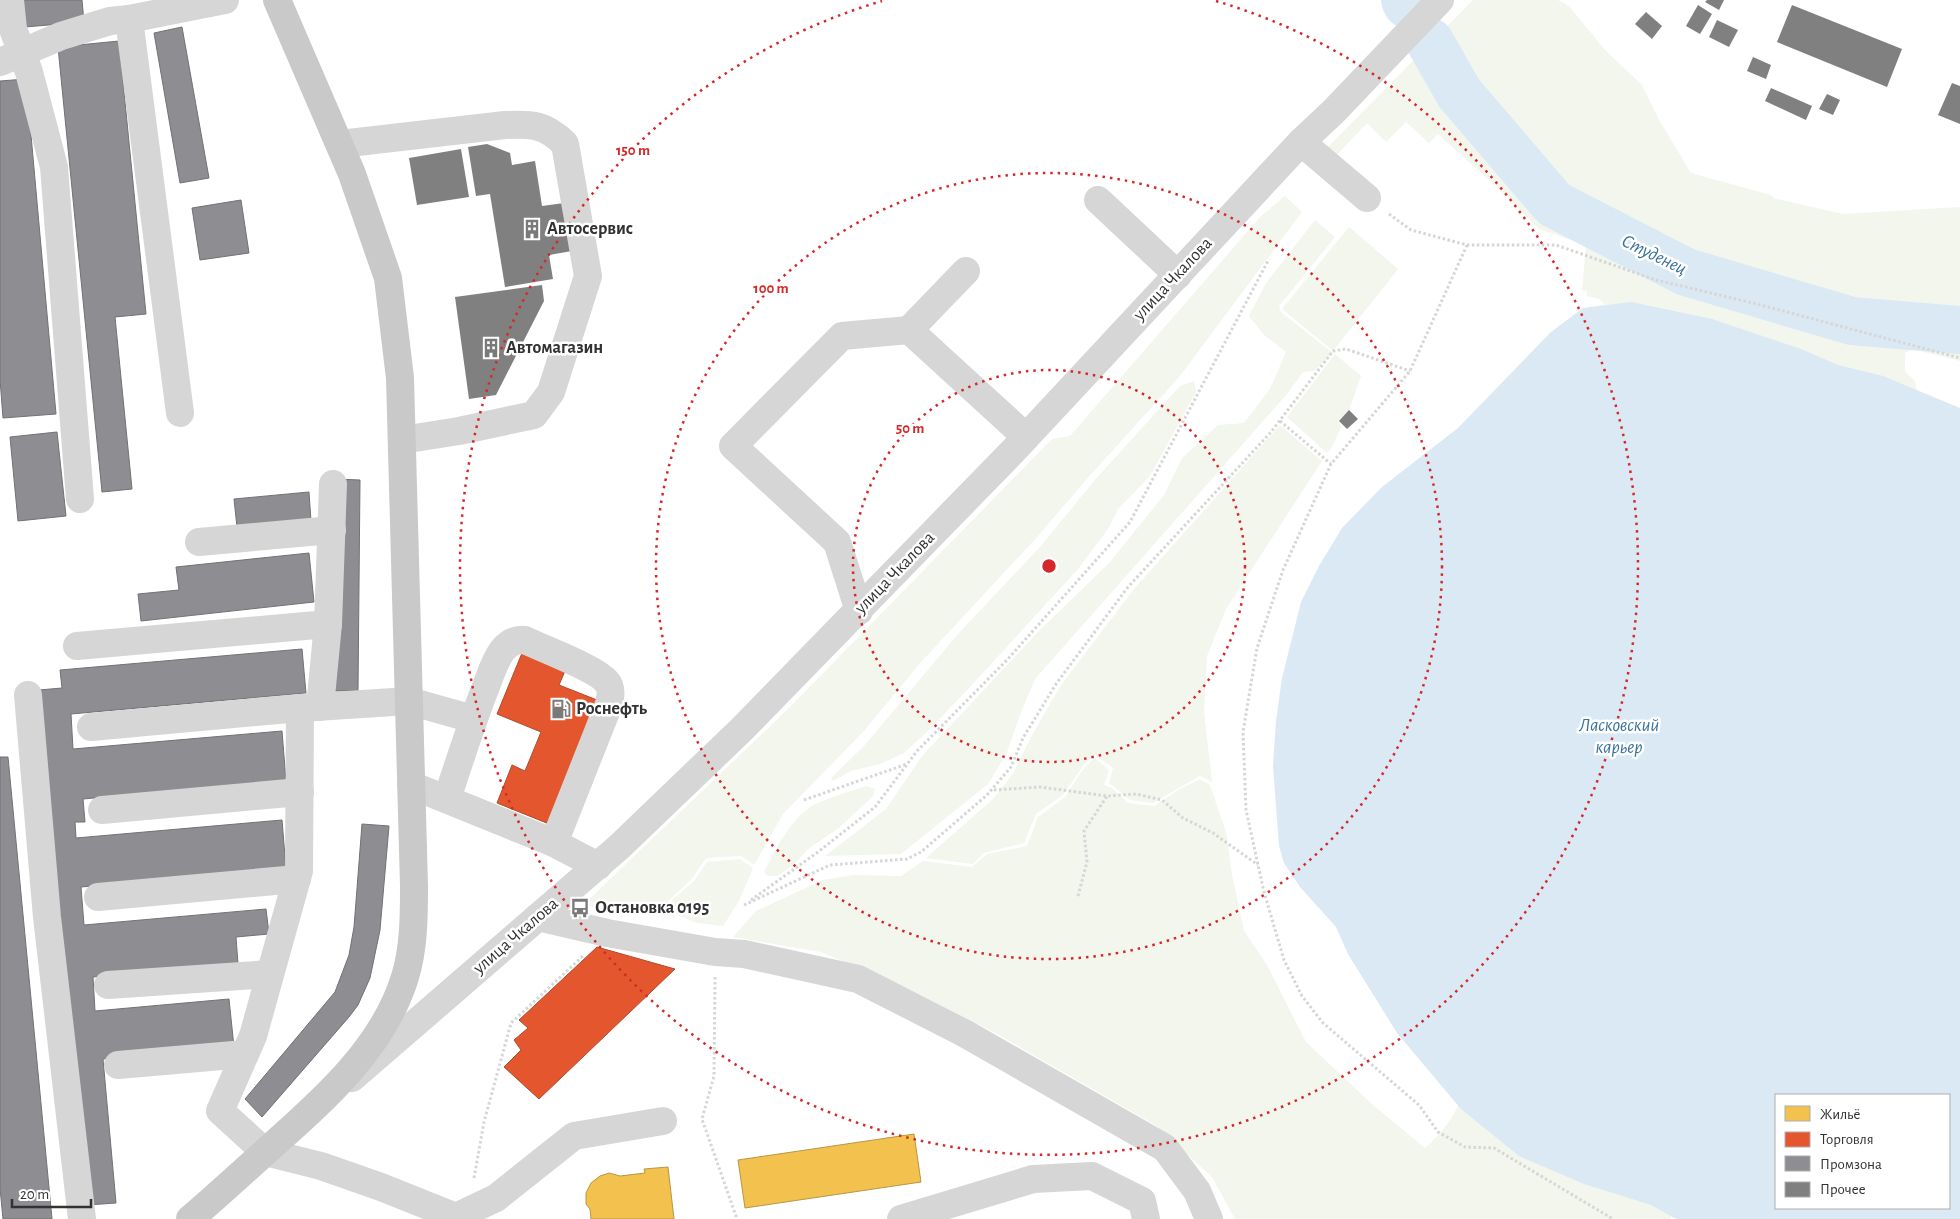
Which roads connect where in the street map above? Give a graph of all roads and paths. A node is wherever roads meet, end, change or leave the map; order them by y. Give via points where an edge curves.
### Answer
1 (10, 0) edge
2 (225, 0) edge
3 (277, 0) edge
4 (1440, 0) edge
5 (115, 13) edge
6 (11, 58) edge
7 (1301, 142) junction
8 (340, 144) junction
9 (1367, 198) joint
10 (1098, 200) dead end
11 (1467, 245) junction
12 (1269, 259) dead end
13 (966, 271) dead end
14 (1178, 275) junction
15 (909, 330) junction
16 (1960, 358) edge
17 (1410, 370) junction
18 (180, 413) dead end
19 (1280, 420) junction
20 (1026, 437) junction
21 (402, 440) junction
22 (1331, 464) junction
23 (333, 484) dead end
24 (80, 499) dead end
25 (332, 530) junction
26 (199, 542) dead end
27 (859, 611) junction
28 (328, 624) junction
29 (77, 646) dead end
30 (28, 695) dead end
31 (409, 700) junction
32 (310, 708) junction
33 (473, 719) junction
34 (91, 727) dead end
35 (907, 764) junction
36 (411, 784) junction
37 (993, 790) junction
38 (300, 792) junction
39 (1106, 796) junction
40 (447, 799) junction
41 (804, 800) dead end
42 (102, 810) dead end
43 (554, 843) junction
44 (1258, 865) junction
45 (598, 866) junction
46 (297, 879) junction
47 (1078, 896) dead end
48 (98, 897) dead end
49 (538, 917) junction
50 (607, 934) junction
51 (715, 952) junction
52 (270, 974) junction
53 (108, 985) dead end
54 (245, 1054) junction
55 (118, 1065) dead end
56 (313, 1109) junction
57 (663, 1121) dead end
58 (265, 1152) junction
59 (457, 1218) edge
60 (82, 1219) edge
61 (190, 1219) edge
62 (737, 1219) edge
63 (901, 1219) edge
64 (1146, 1219) edge
65 (1209, 1219) edge
66 (1613, 1219) edge

1 - 6 street
2 - 5 street
3 - 8 main road
4 - 7 street, улица Чкалова
5 - 6 street
5 - 18 street
6 - 24 street via 54,167
7 - 9 street
7 - 14 street, улица Чкалова
8 - 21 main road via 388,278 400,378
8 - 21 street via 505,124 545,128 565,144 588,276 551,392 534,415
9 - 11 path via 1412,230
10 - 14 street
11 - 16 path via 1556,245 1656,280
11 - 17 path
12 - 35 path via 1130,522 1007,660
13 - 15 street
14 - 20 street, улица Чкалова
15 - 20 street
15 - 27 street via 842,336 732,446 837,542
17 - 19 path via 1346,349 1333,351
17 - 22 path
19 - 22 path
19 - 37 path via 1128,587 1056,684 1023,738 1011,767
20 - 27 street, улица Чкалова
21 - 31 main road
22 - 44 path via 1283,570 1256,648 1243,732 1246,810
23 - 25 street
25 - 26 street
25 - 28 street
27 - 45 street, улица Чкалова via 742,729
28 - 29 street
28 - 32 street
30 - 60 street via 47,918
31 - 32 street
31 - 33 street
31 - 36 main road
32 - 34 street
32 - 38 street
33 - 40 street
33 - 43 street via 499,656 514,640 525,640 595,673 607,682 611,696 609,704
35 - 37 path via 875,806 744,905 830,865 907,859 922,852
35 - 41 path
36 - 40 street
36 - 56 main road via 414,914 406,975 392,1010 378,1033 360,1058
37 - 39 path via 1040,787
38 - 42 street
38 - 46 street
39 - 44 path via 1136,794 1162,800 1183,818 1213,833
39 - 47 path via 1084,831 1087,862
40 - 43 street
43 - 45 street
44 - 66 path via 1284,960 1302,996 1324,1023 1419,1105 1438,1132 1465,1147 1494,1148
45 - 49 street, улица Чкалова
46 - 48 street
46 - 52 street
49 - 50 street
49 - 56 street, улица Чкалова
50 - 51 street
50 - 59 path via 511,1023 484,1122 475,1177
51 - 62 path via 714,1076 702,1119
51 - 65 street via 744,954 858,979 964,1033 1164,1148 1197,1191
52 - 53 street
52 - 54 street
54 - 55 street
54 - 58 street via 220,1111
56 - 58 main road
57 - 59 street via 574,1136 496,1198
58 - 59 street via 338,1172
58 - 61 main road
63 - 64 street via 1033,1178 1092,1176 1142,1201

